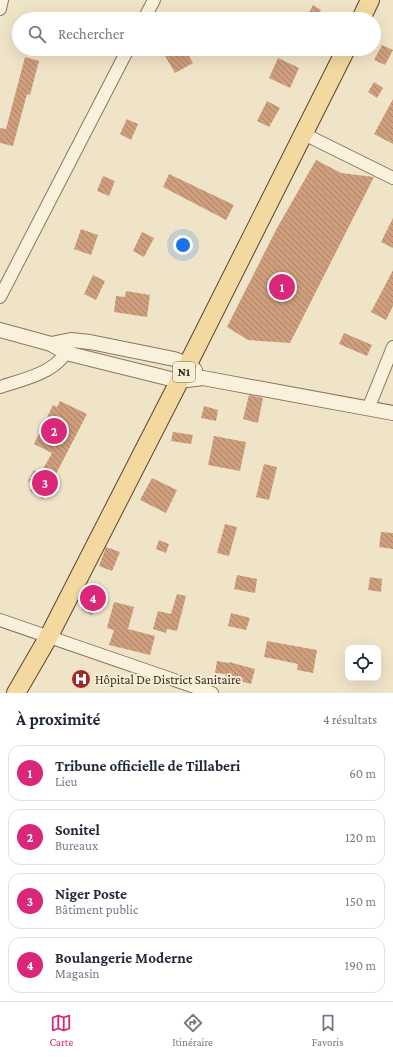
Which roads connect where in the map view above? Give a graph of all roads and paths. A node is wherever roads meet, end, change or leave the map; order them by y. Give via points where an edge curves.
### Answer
1 (2, 0) edge
2 (154, 0) edge
3 (370, 0) edge
4 (0, 9) edge
5 (148, 12) edge
6 (364, 12) edge
7 (124, 56) edge
8 (343, 56) edge
9 (304, 134) junction
10 (393, 178) edge
11 (0, 297) edge
12 (0, 330) edge
13 (71, 340) junction
14 (51, 344) junction
15 (393, 347) edge
16 (66, 353) junction
17 (188, 364) junction
18 (203, 378) junction
19 (179, 381) junction
20 (0, 387) edge
21 (368, 409) junction
22 (393, 413) edge
23 (0, 620) edge
24 (49, 636) junction
25 (16, 693) edge
26 (212, 693) edge

1 - 4 street
2 - 5 street
3 - 6 main road
7 - 11 street
8 - 9 main road, N1
9 - 10 street
9 - 17 main road, N1
12 - 14 street
13 - 14 street
13 - 16 street
13 - 17 street
14 - 16 street
15 - 21 street
16 - 19 street
16 - 20 street via 54,365
17 - 18 street
17 - 19 main road, N1
18 - 19 street
18 - 21 street
19 - 24 main road, N1
21 - 22 street
23 - 24 street
24 - 25 main road, N1
24 - 26 street

